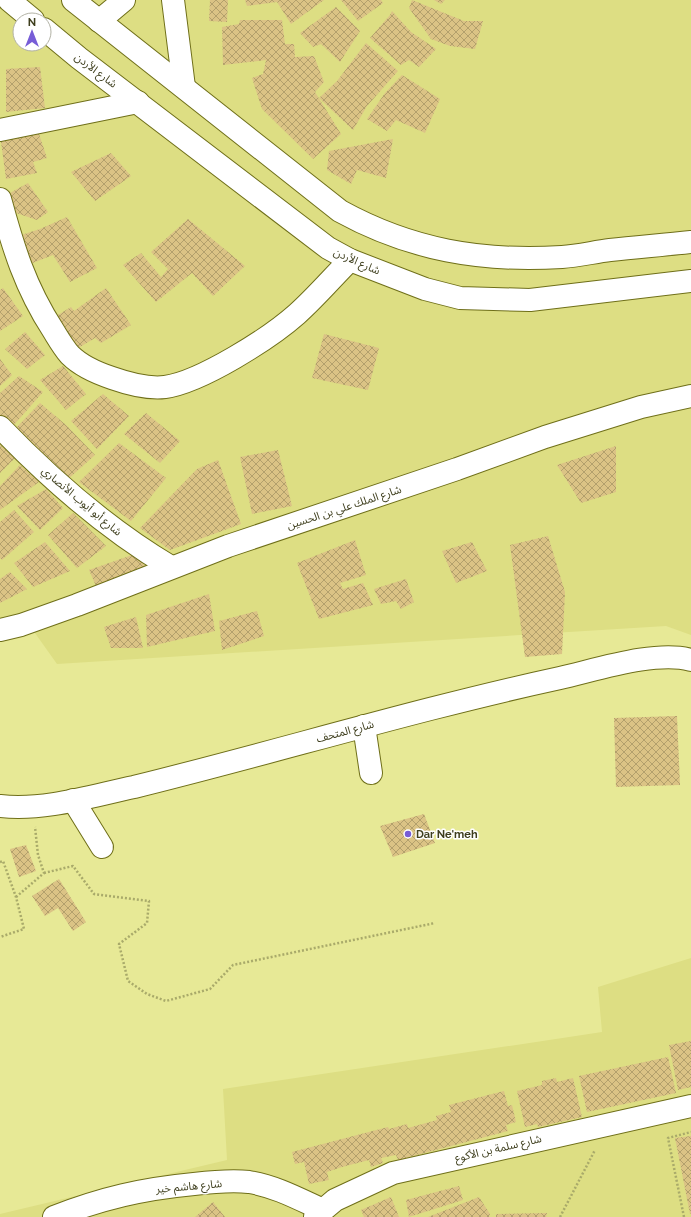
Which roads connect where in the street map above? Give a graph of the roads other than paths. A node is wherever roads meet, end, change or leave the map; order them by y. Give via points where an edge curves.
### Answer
1 (9, 0) edge
2 (73, 0) edge
3 (124, 0) edge
4 (173, 0) edge
5 (23, 12) edge
6 (99, 21) junction
7 (52, 36) edge
8 (184, 87) junction
9 (138, 102) junction
10 (0, 130) edge
11 (0, 198) edge
12 (691, 242) edge
13 (350, 260) junction
14 (691, 281) edge
15 (691, 396) edge
16 (0, 426) edge
17 (170, 567) junction
18 (0, 630) edge
19 (691, 660) edge
20 (364, 726) junction
21 (371, 773) dead end
22 (73, 800) junction
23 (0, 806) edge
24 (102, 847) dead end
25 (691, 1106) edge
26 (319, 1213) edge
27 (54, 1217) edge

1 - 5 main road
2 - 6 main road
3 - 6 main road
4 - 8 main road
6 - 8 main road
7 - 9 main road, شارع الأردن
8 - 12 main road via 340,211 382,231 434,249 514,258 563,256
9 - 10 main road
9 - 13 main road, شارع الأردن via 328,248
11 - 13 main road via 8,232 30,290 63,345 86,367 134,385 165,387 183,383 232,359 296,314
13 - 14 main road, شارع الأردن via 425,289 460,298 530,300
15 - 17 main road, شارع الملك علي بن الحسين via 640,407 545,436 457,469
16 - 17 main road, شارع أبو أيوب الأنصاري via 51,477 93,512 135,546
17 - 18 main road, شارع الملك علي بن الحسين via 77,605
19 - 20 main road, شارع المتحف via 667,658 626,663 507,689
20 - 21 main road
20 - 22 main road, شارع المتحف via 197,772
22 - 23 main road, شارع المتحف via 33,806
22 - 24 main road
25 - 26 main road, شارع سلمة بن الأكوع via 392,1172 348,1192
26 - 27 main road, شارع هاشم خير via 280,1190 249,1182 212,1182 168,1186 120,1195

